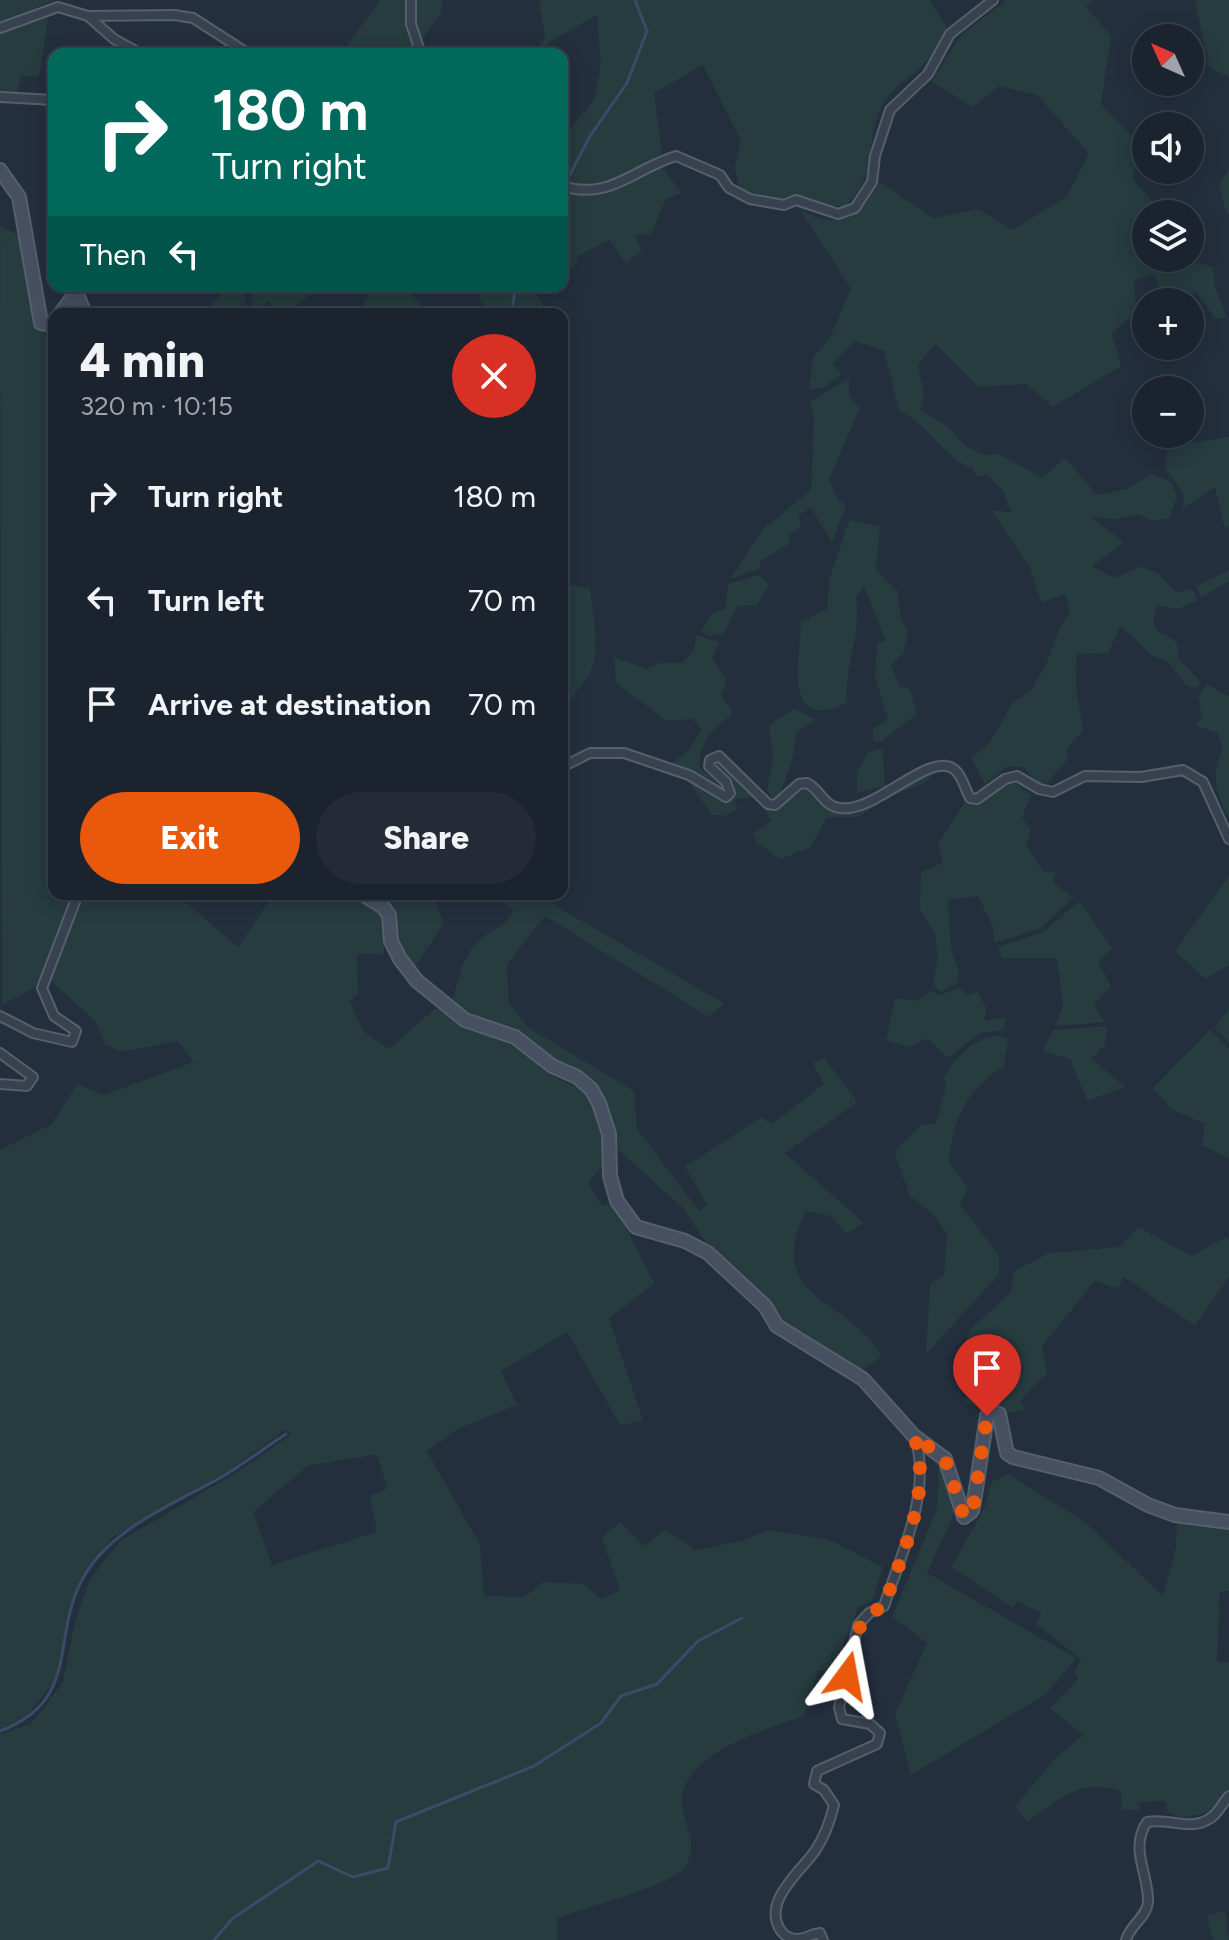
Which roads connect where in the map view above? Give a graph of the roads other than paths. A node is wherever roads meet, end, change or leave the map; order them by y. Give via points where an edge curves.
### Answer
1 (411, 0) edge
2 (993, 0) edge
3 (88, 16) junction
4 (0, 28) edge
5 (130, 48) edge
6 (240, 48) edge
7 (419, 48) edge
8 (0, 97) edge
9 (48, 100) edge
10 (0, 170) edge
11 (568, 188) edge
12 (64, 308) edge
13 (83, 308) edge
14 (48, 325) edge
15 (568, 764) edge
16 (1229, 839) edge
17 (76, 900) edge
18 (372, 900) edge
19 (0, 1016) edge
20 (0, 1053) edge
21 (0, 1084) edge
22 (914, 1436) junction
23 (1229, 1522) edge
24 (1229, 1796) edge
25 (823, 1940) edge
26 (1126, 1940) edge

1 - 7 street
2 - 11 street via 950,34 928,74 890,110 872,182 855,208 838,214 796,200 784,205 750,199 729,188 720,175 676,156 608,188 581,192
3 - 4 street via 58,7
3 - 5 street
3 - 6 street via 193,18
8 - 9 street
10 - 14 main road via 19,197 41,323
12 - 13 main road via 72,298 79,299
15 - 16 street via 590,753 624,753 689,775 726,797 729,787 709,766 719,756 768,804 775,805 807,783 836,808 855,809 929,765 958,772 970,798 977,799 1017,776 1053,792 1085,776 1141,777 1183,770 1203,782
17 - 19 street via 42,988 54,1016 76,1031 72,1042 33,1033
18 - 22 main road via 389,915 391,941 417,981 465,1020 515,1037 591,1089 609,1134 617,1201 636,1227 708,1253 765,1306 777,1326 863,1379
20 - 21 street via 33,1077 19,1088
22 - 23 main road via 945,1459 964,1517 972,1511 991,1411 999,1414 1007,1453 1013,1457 1099,1478 1175,1515
22 - 25 street via 918,1461 912,1525 884,1606 858,1625 839,1707 842,1719 870,1724 880,1733 877,1744 817,1771 814,1784 834,1805 830,1825 785,1886 777,1908 778,1927 787,1937 799,1940 820,1933
24 - 26 street via 1215,1816 1200,1823 1147,1822 1139,1852 1148,1902

